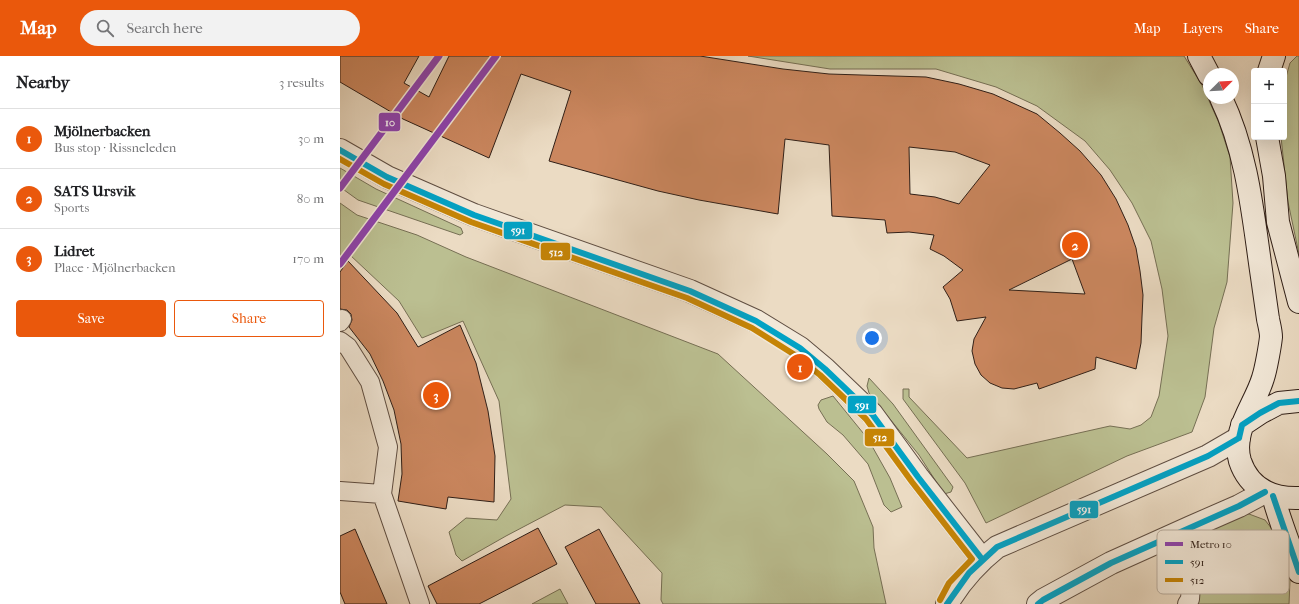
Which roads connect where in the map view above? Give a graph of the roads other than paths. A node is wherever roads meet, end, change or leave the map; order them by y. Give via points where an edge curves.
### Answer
1 (1199, 56) edge
2 (1274, 56) edge
3 (1205, 68) edge
4 (1270, 68) edge
5 (1224, 104) edge
6 (1268, 140) edge
7 (340, 150) edge
8 (1299, 302) edge
9 (340, 341) edge
10 (1299, 401) edge
11 (1240, 431) junction
12 (340, 491) edge
13 (382, 494) junction
14 (1269, 494) junction
15 (1299, 498) edge
16 (1191, 526) junction
17 (1182, 530) edge
18 (1191, 530) edge
19 (1284, 530) edge
20 (1157, 542) edge
21 (1289, 542) edge
22 (982, 559) junction
23 (1299, 572) edge
24 (1190, 594) edge
25 (1041, 602) edge
26 (420, 604) edge
27 (947, 604) edge
28 (1187, 604) edge

1 - 3 street
2 - 4 street
5 - 11 street via 1247,175 1271,336 1264,378
6 - 8 street via 1278,222
7 - 22 street via 387,177 474,215 690,291 756,321 800,348 872,414
9 - 13 street via 348,348 370,382 390,427
10 - 11 street via 1279,402 1260,413
11 - 14 street via 1240,460 1254,484
11 - 22 street via 1208,456 997,547
12 - 13 street
13 - 26 street
14 - 15 street
14 - 16 street
14 - 19 street
16 - 17 street
16 - 18 street
20 - 25 street via 1111,563
21 - 23 street
22 - 27 street via 956,588
24 - 28 street

